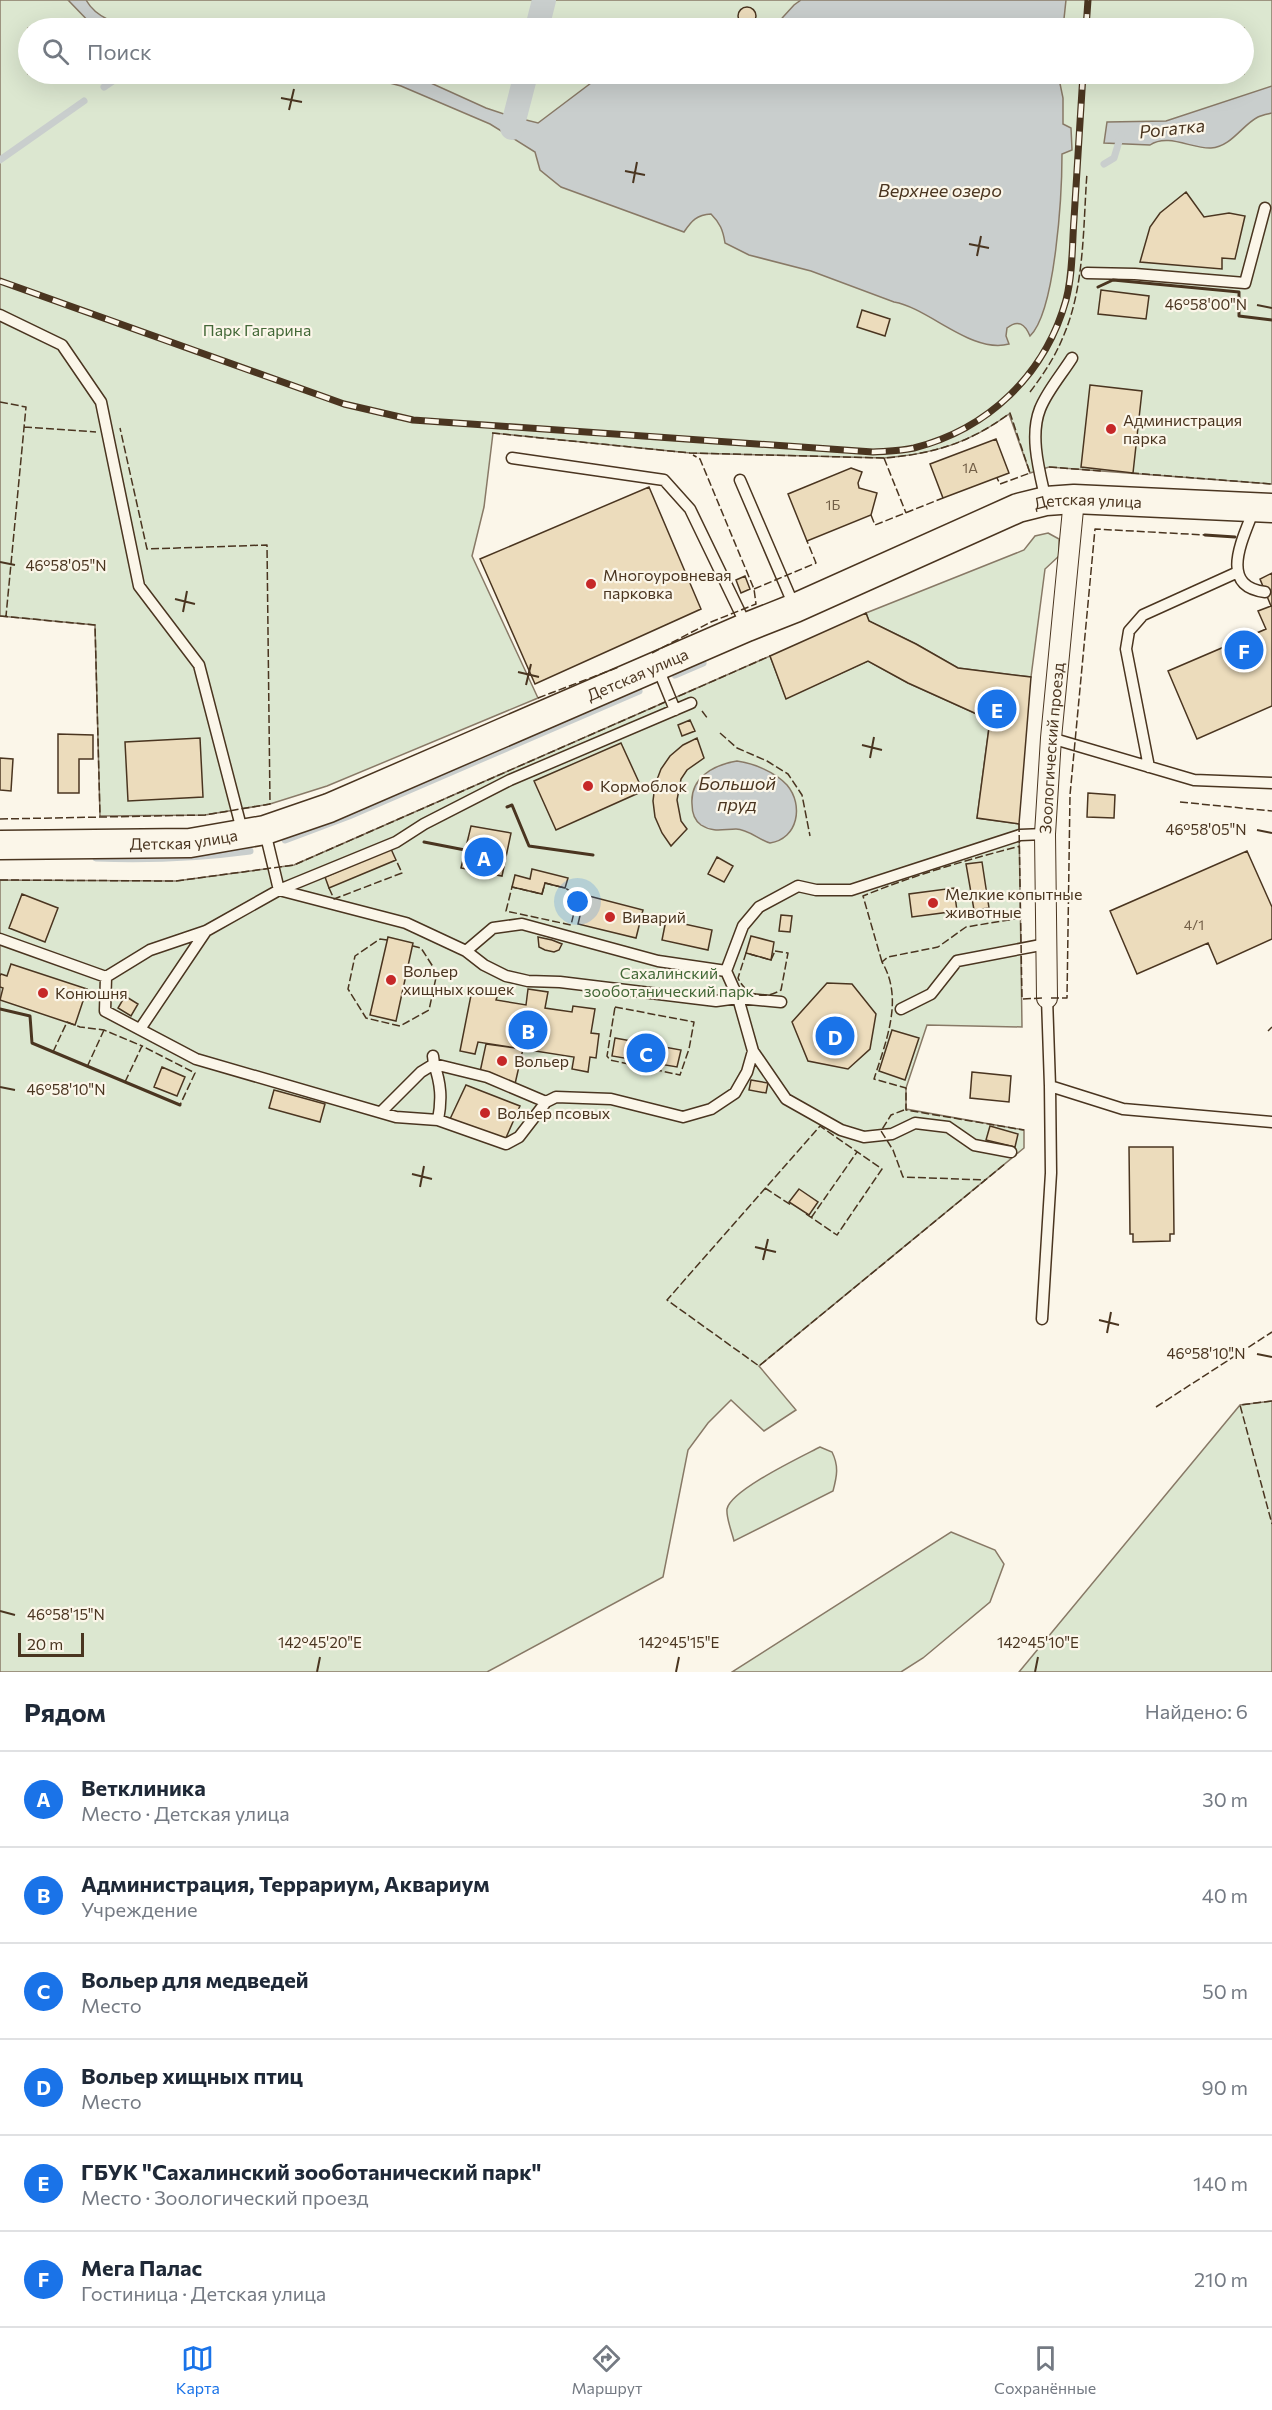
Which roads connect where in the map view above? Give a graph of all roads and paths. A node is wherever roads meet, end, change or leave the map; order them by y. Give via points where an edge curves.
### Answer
1 (1265, 208) dead end
2 (1087, 273) dead end
3 (0, 315) edge
4 (1072, 358) dead end
5 (512, 458) dead end
6 (740, 480) dead end
7 (1074, 499) junction
8 (1046, 501) junction
9 (1264, 507) edge
10 (1238, 573) junction
11 (1265, 592) dead end
12 (795, 608) junction
13 (747, 627) junction
14 (657, 666) junction
15 (691, 703) dead end
16 (675, 710) junction
17 (1051, 738) junction
18 (1149, 767) junction
19 (1272, 783) edge
20 (254, 832) junction
21 (1045, 834) junction
22 (0, 845) edge
23 (279, 890) junction
24 (206, 931) junction
25 (0, 939) edge
26 (1046, 944) junction
27 (466, 951) junction
28 (726, 970) junction
29 (106, 977) junction
30 (738, 998) junction
31 (1047, 998) joint
32 (781, 1002) dead end
33 (902, 1009) dead end
34 (140, 1029) junction
35 (753, 1051) junction
36 (433, 1060) junction
37 (1050, 1086) junction
38 (546, 1102) junction
39 (381, 1112) junction
40 (438, 1120) junction
41 (1272, 1122) edge
42 (1011, 1152) dead end
43 (1042, 1319) dead end

1 - 2 lane via 1245,282
3 - 20 lane via 62,345 102,402 139,586 199,665
4 - 8 lane via 1040,408 1036,427
5 - 13 lane via 664,480 690,509
6 - 12 lane
7 - 8 street, Детская улица
7 - 9 street, Детская улица
7 - 17 street, Зоологический проезд
8 - 12 street, Детская улица via 1017,508
9 - 10 lane via 1237,557
10 - 11 lane via 1243,583
10 - 18 lane via 1143,615 1129,631 1126,649
12 - 13 street, Детская улица
13 - 14 street, Детская улица
14 - 16 lane
14 - 20 street, Детская улица via 329,808
15 - 16 lane
16 - 23 lane via 510,780 396,842
17 - 18 lane
17 - 21 street, Зоологический проезд
18 - 19 lane via 1194,780
20 - 22 street, Детская улица via 190,843
20 - 23 lane
21 - 26 street, Зоологический проезд
21 - 28 lane via 1020,836 851,890 798,886 759,907 743,926
23 - 24 lane
23 - 27 lane via 406,923
24 - 29 lane via 150,950
24 - 34 lane
25 - 29 lane
26 - 31 street, Зоологический проезд
26 - 33 lane via 957,961 932,993
27 - 28 lane via 493,928 522,924 658,961
27 - 30 lane via 491,969 528,981 716,1001
28 - 30 lane
29 - 34 lane via 105,1011
30 - 32 lane
30 - 35 lane
31 - 37 lane
34 - 39 lane via 196,1059
35 - 38 lane via 735,1093 711,1109 683,1118 611,1099 556,1097
35 - 42 lane via 786,1099 841,1130 864,1137 892,1134 915,1123 948,1127 974,1145
36 - 38 lane
36 - 39 lane
36 - 40 lane via 441,1084
37 - 41 lane via 1124,1110
37 - 43 lane via 1051,1173
38 - 40 lane via 519,1137 506,1144
39 - 40 lane

